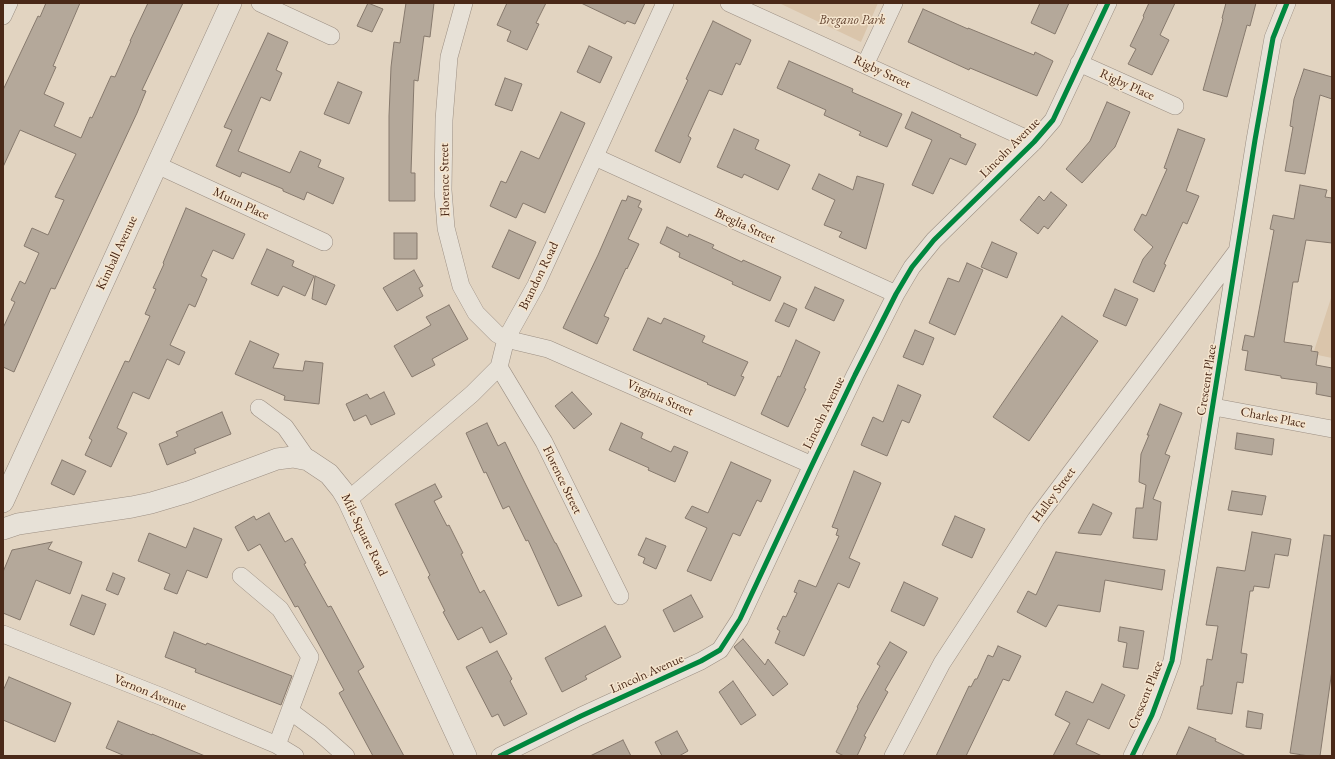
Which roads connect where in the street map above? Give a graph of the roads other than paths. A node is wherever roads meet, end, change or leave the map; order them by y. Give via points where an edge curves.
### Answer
1 (9, 3) edge
2 (231, 3) edge
3 (260, 3) edge
4 (464, 3) edge
5 (665, 3) edge
6 (729, 3) edge
7 (894, 3) edge
8 (1108, 3) edge
9 (1287, 3) edge
10 (3, 16) edge
11 (331, 36) dead end
12 (1079, 63) junction
13 (865, 65) junction
14 (1175, 106) dead end
15 (1034, 142) junction
16 (595, 157) junction
17 (157, 165) junction
18 (324, 242) dead end
19 (1238, 249) junction
20 (896, 294) junction
21 (506, 339) junction
22 (499, 367) junction
23 (1214, 407) junction
24 (259, 408) dead end
25 (1332, 429) edge
26 (308, 460) junction
27 (812, 465) junction
28 (348, 500) junction
29 (3, 502) edge
30 (3, 529) edge
31 (241, 576) dead end
32 (620, 596) dead end
33 (3, 634) edge
34 (290, 711) junction
35 (277, 745) junction
36 (295, 756) edge
37 (346, 756) edge
38 (466, 756) edge
39 (500, 756) edge
40 (893, 756) edge
41 (1132, 756) edge

1 - 10 street
2 - 17 street, Kimball Avenue
3 - 11 street
4 - 21 street, Florence Street via 448,65 443,183 446,228 461,286 476,313 497,334
5 - 16 street, Brandon Road
6 - 13 street, Rigby Street
7 - 13 street
8 - 12 street, Lincoln Avenue
9 - 19 street, Crescent Place via 1273,38
12 - 14 street, Rigby Place
12 - 15 street, Lincoln Avenue via 1053,120
13 - 15 street, Rigby Street
15 - 20 street, Lincoln Avenue via 934,240 912,267
16 - 20 street, Breglia Street
16 - 21 street, Brandon Road via 536,285
17 - 18 street, Munn Place
17 - 29 street, Kimball Avenue
19 - 23 street, Crescent Place
19 - 40 street, Halley Street via 1036,519 942,663
20 - 27 street, Lincoln Avenue
21 - 22 street, Brandon Road
21 - 27 street, Virginia Street via 548,349
22 - 28 street via 472,394
22 - 32 street, Florence Street via 544,442
23 - 25 street, Charles Place
23 - 41 street, Crescent Place via 1172,660 1152,714
24 - 26 street via 285,427
26 - 28 street, Mile Square Road via 329,474
26 - 30 street, Mile Square Road via 293,457 277,458 188,492 151,503 18,524
27 - 39 street, Lincoln Avenue via 740,619 720,650
28 - 38 street, Mile Square Road
31 - 34 street via 280,609 310,657
33 - 35 street, Vernon Avenue
34 - 35 street
34 - 37 street
35 - 36 street, Vernon Avenue

